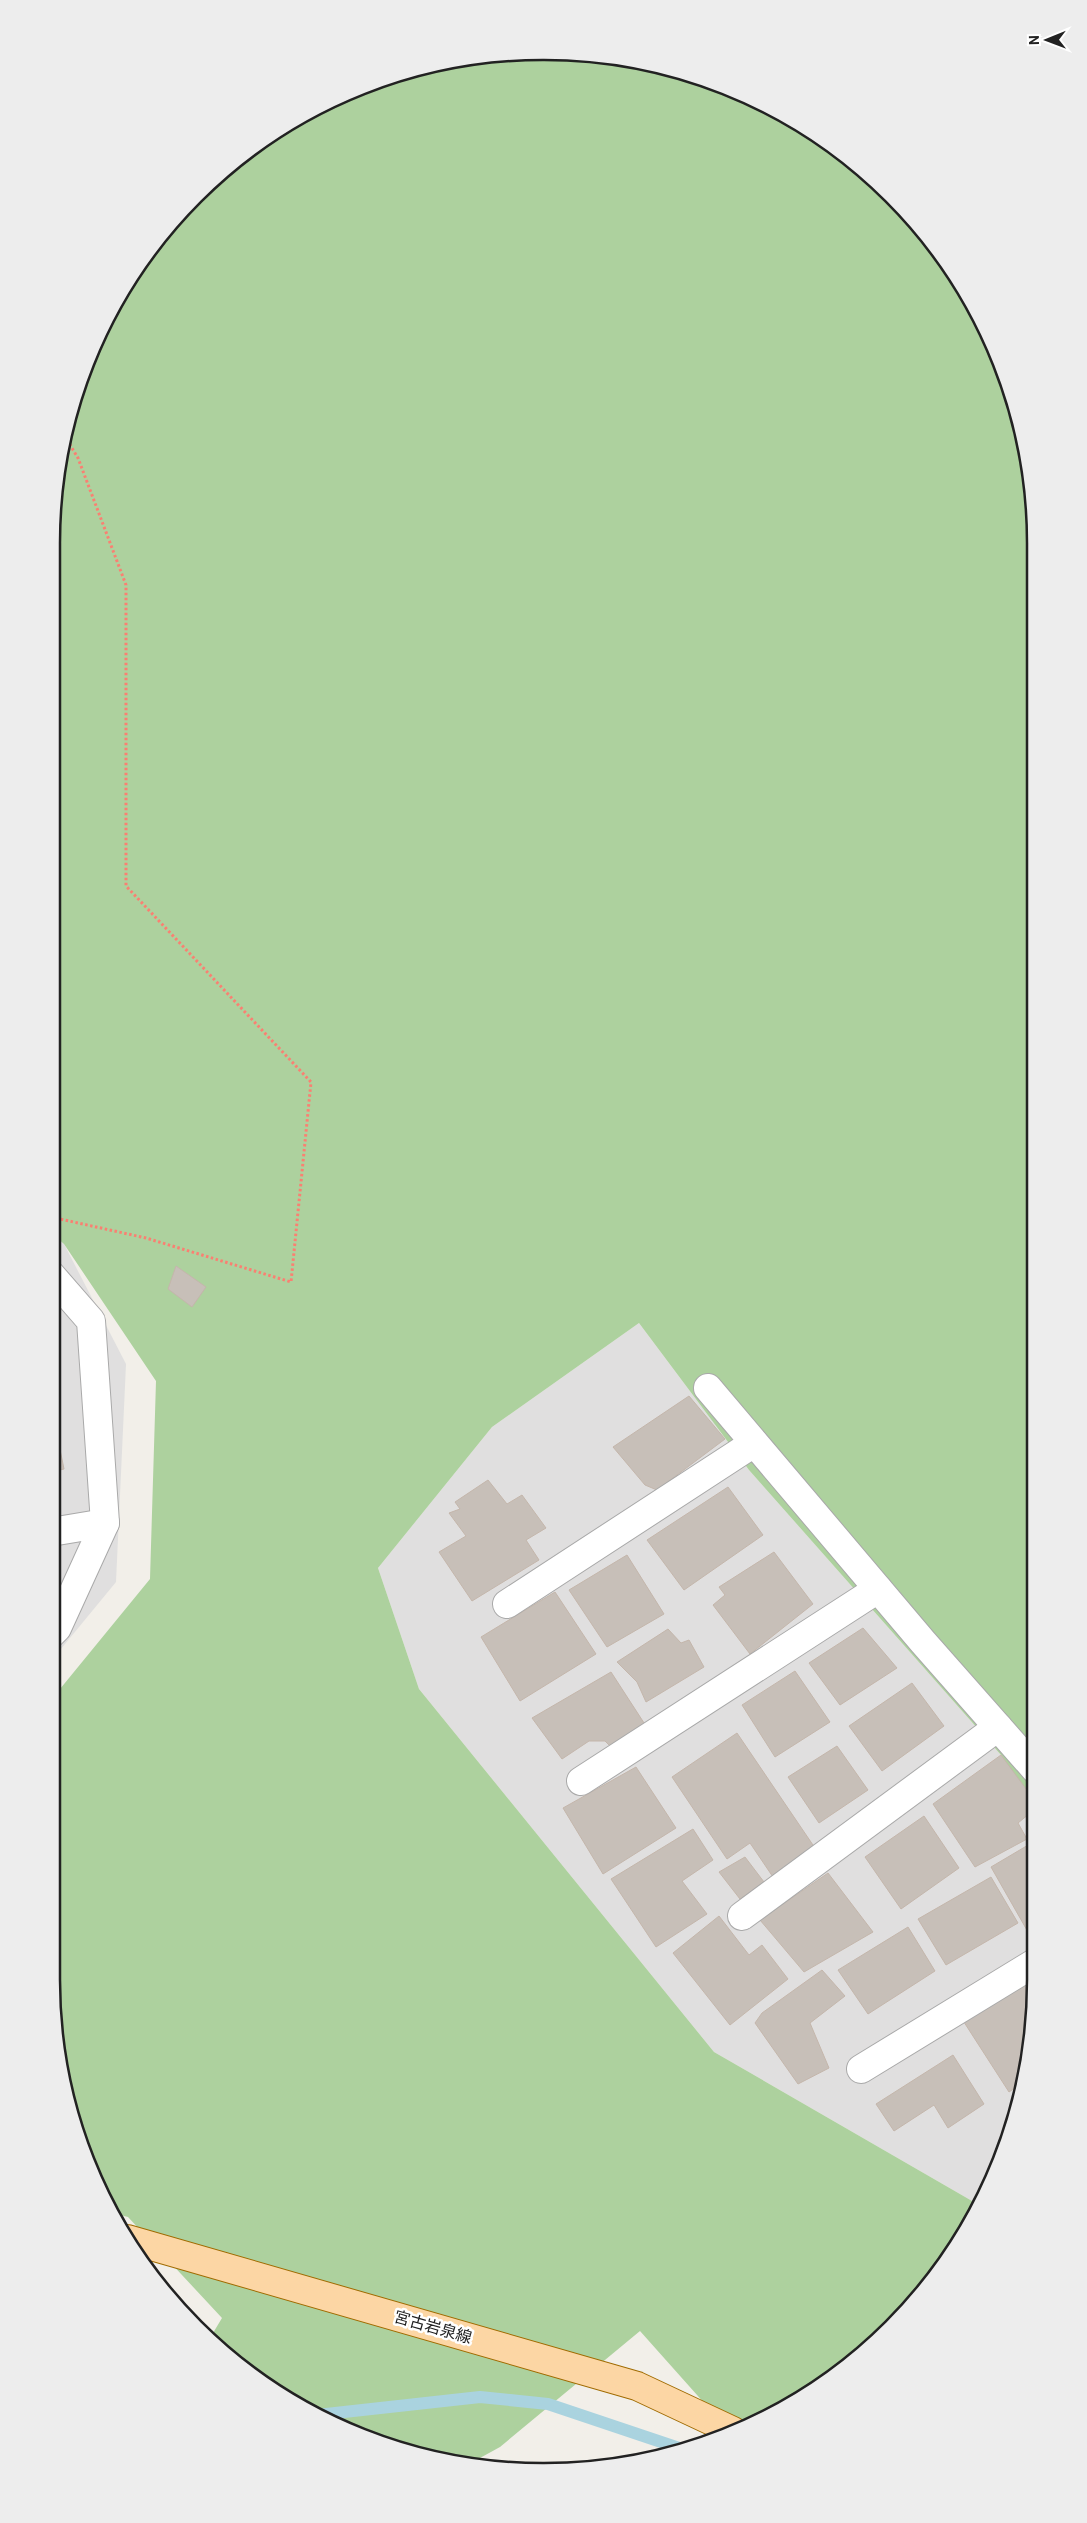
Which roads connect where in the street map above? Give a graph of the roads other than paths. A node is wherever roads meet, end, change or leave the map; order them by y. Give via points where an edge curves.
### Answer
1 (60, 1285) edge
2 (708, 1388) dead end
3 (754, 1443) junction
4 (105, 1523) junction
5 (60, 1530) edge
6 (878, 1589) junction
7 (507, 1604) dead end
8 (60, 1621) edge
9 (998, 1727) junction
10 (1027, 1760) edge
11 (581, 1781) dead end
12 (742, 1916) dead end
13 (1027, 1968) edge
14 (861, 2069) dead end
15 (137, 2242) edge
16 (725, 2427) edge

1 - 4 street via 91,1321
2 - 3 street
3 - 6 street
3 - 7 street
4 - 5 street
4 - 8 street
6 - 9 street
6 - 11 street
9 - 10 street
9 - 12 street
13 - 14 street
15 - 16 main road, 宮古岩泉線 via 637,2386

